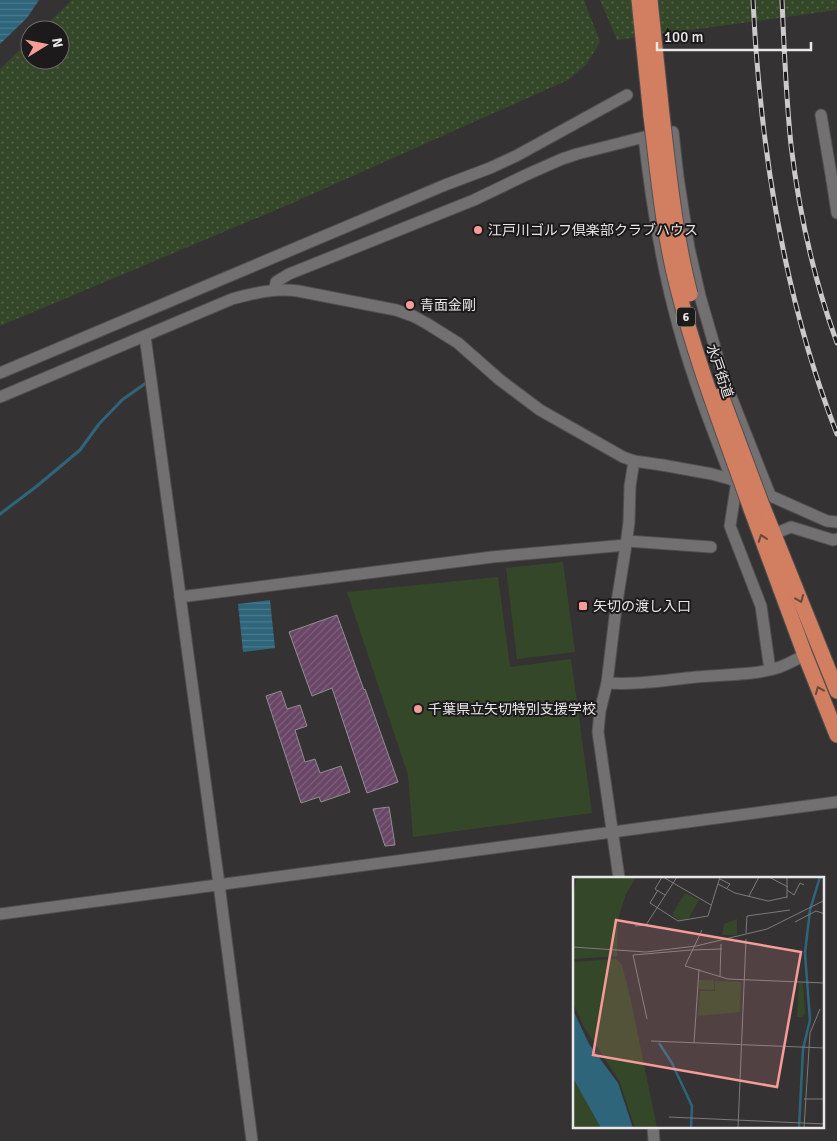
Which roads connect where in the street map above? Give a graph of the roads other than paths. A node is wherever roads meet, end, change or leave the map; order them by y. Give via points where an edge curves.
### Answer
1 (639, 0) edge
2 (650, 0) edge
3 (653, 78) junction
4 (627, 95) dead end
5 (821, 115) dead end
6 (673, 132) dead end
7 (834, 182) edge
8 (837, 213) edge
9 (275, 290) junction
10 (145, 336) junction
11 (0, 373) edge
12 (0, 397) edge
13 (634, 461) junction
14 (734, 481) junction
15 (761, 503) junction
16 (837, 522) edge
17 (774, 534) junction
18 (837, 539) edge
19 (627, 543) junction
20 (710, 547) dead end
21 (180, 597) junction
22 (805, 655) junction
23 (769, 663) dead end
24 (607, 684) junction
25 (837, 690) edge
26 (837, 735) edge
27 (837, 802) edge
28 (613, 832) junction
29 (619, 877) edge
30 (219, 884) junction
31 (0, 914) edge
32 (653, 1128) edge
33 (252, 1141) edge
34 (654, 1141) edge

1 - 3 highway, 水戸街道 / 6
2 - 3 highway, 水戸街道 / 6
3 - 15 highway, 水戸街道 / 6, bridge via 662,212 677,285 696,354
4 - 11 street via 498,164
5 - 7 street
6 - 15 street via 689,248 700,296
7 - 8 street
9 - 10 street via 232,299
9 - 13 street via 298,291 413,316 458,343 540,410 623,458
9 - 14 street via 276,282 284,277 474,200 562,159 644,137 660,251 678,325 701,398
10 - 12 street
10 - 21 street
13 - 14 street via 712,474
13 - 19 street
14 - 15 street
14 - 23 street via 730,526 761,606
15 - 16 street
15 - 17 highway, 水戸街道 / 6
22 -> 15 highway, 水戸街道 / 6
17 - 18 street via 791,527
17 -> 25 highway, 水戸街道 / 6
19 - 20 street
19 - 21 street
19 - 24 street
21 - 30 street
22 - 24 street via 780,667 759,672
26 -> 22 highway, 水戸街道 / 6
24 - 28 street via 598,732
27 - 28 street
28 - 29 street
28 - 30 street
30 - 31 street
30 - 33 street
32 - 34 street

